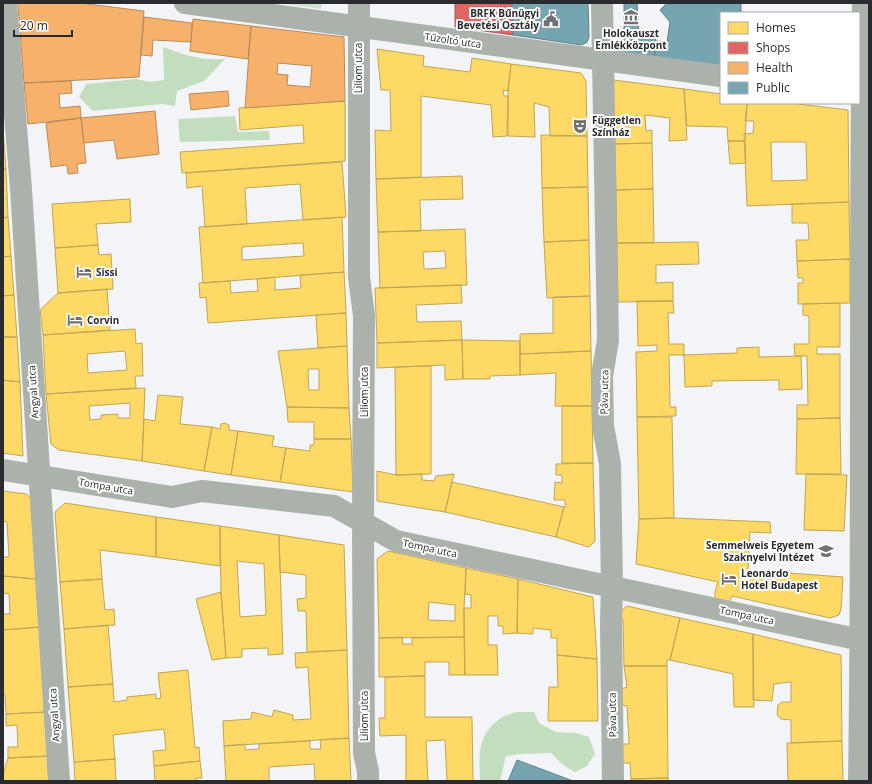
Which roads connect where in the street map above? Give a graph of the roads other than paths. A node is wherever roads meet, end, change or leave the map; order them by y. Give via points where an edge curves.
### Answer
1 (6, 3) edge
2 (185, 3) edge
3 (359, 3) edge
4 (602, 3) edge
5 (863, 3) edge
6 (358, 27) junction
7 (604, 60) junction
8 (720, 76) edge
9 (863, 95) edge
10 (3, 470) edge
11 (38, 475) junction
12 (865, 499) edge
13 (363, 522) junction
14 (612, 586) junction
15 (861, 640) junction
16 (59, 781) edge
17 (368, 781) edge
18 (613, 781) edge
19 (859, 781) edge

1 - 11 street, Angyal utca via 21,189
2 - 6 street, Tűzoltó utca
3 - 6 street, Liliom utca
4 - 7 street, Páva utca
5 - 9 street
6 - 7 street, Tűzoltó utca
6 - 13 street, Liliom utca via 359,277 364,316
7 - 8 street, Tűzoltó utca
7 - 14 street, Páva utca via 608,340 602,383 603,426 610,464
9 - 12 street
10 - 11 street, Tompa utca
11 - 13 street, Tompa utca via 172,497 202,491 334,506
11 - 16 street, Angyal utca
12 - 15 street
13 - 14 street, Tompa utca via 396,541
13 - 17 street, Liliom utca via 364,753
14 - 15 street, Tompa utca
14 - 18 street, Páva utca
15 - 19 street

